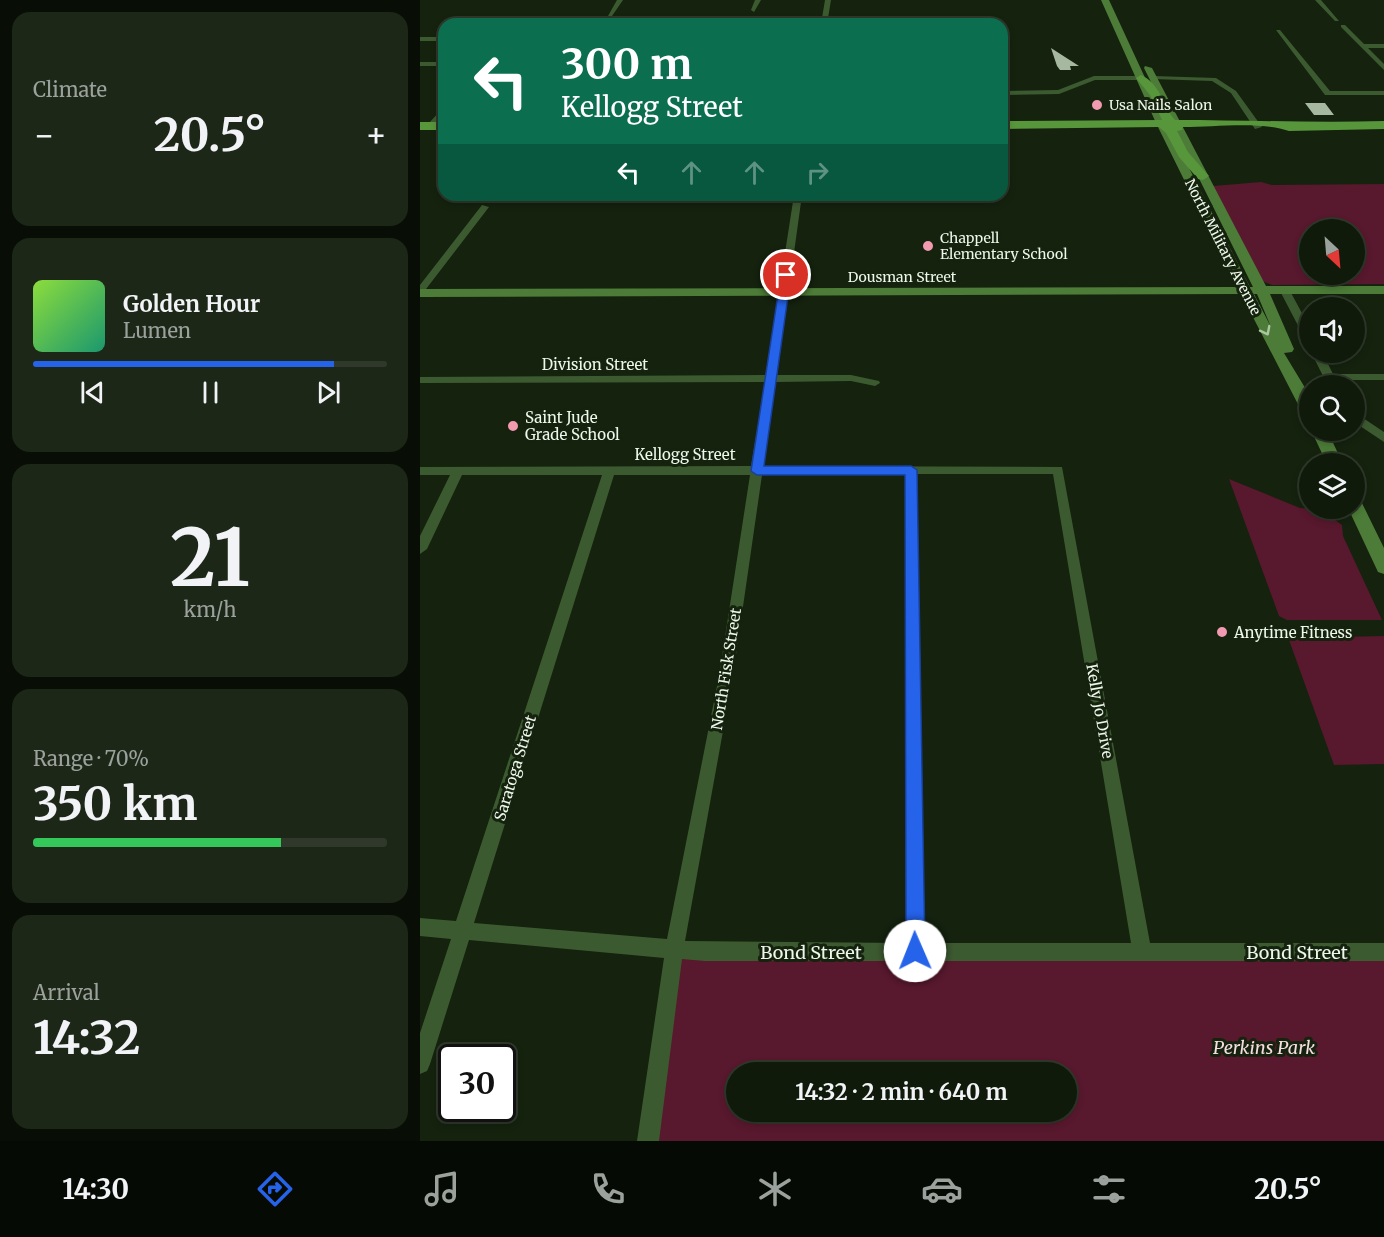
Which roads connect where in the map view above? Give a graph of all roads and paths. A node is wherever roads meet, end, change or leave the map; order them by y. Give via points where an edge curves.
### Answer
1 (620, 0) edge
2 (758, 0) edge
3 (828, 0) edge
4 (1105, 0) edge
5 (1112, 0) edge
6 (1318, 0) edge
7 (754, 10) dead end
8 (610, 15) dead end
9 (825, 18) edge
10 (1337, 20) dead end
11 (1343, 26) dead end
12 (1278, 31) dead end
13 (420, 39) edge
14 (438, 39) edge
15 (1363, 46) junction
16 (1384, 46) edge
17 (420, 64) edge
18 (438, 64) edge
19 (1384, 68) edge
20 (1141, 78) junction
21 (1154, 78) junction
22 (1008, 93) edge
23 (1384, 93) edge
24 (1169, 125) junction
25 (1257, 125) junction
26 (1384, 125) edge
27 (1008, 126) edge
28 (1203, 176) joint
29 (797, 201) edge
30 (485, 207) dead end
31 (1384, 290) edge
32 (1245, 291) junction
33 (1262, 291) junction
34 (1286, 291) junction
35 (420, 292) edge
36 (783, 292) junction
37 (1299, 317) edge
38 (1289, 370) junction
39 (1384, 377) edge
40 (771, 378) junction
41 (1365, 378) edge
42 (420, 380) edge
43 (875, 383) dead end
44 (1299, 390) edge
45 (1365, 424) edge
46 (1384, 438) edge
47 (911, 470) junction
48 (1058, 470) joint
49 (420, 471) edge
50 (458, 471) junction
51 (609, 471) junction
52 (757, 471) junction
53 (1362, 519) edge
54 (420, 549) edge
55 (1384, 567) edge
56 (420, 927) edge
57 (464, 932) junction
58 (674, 951) junction
59 (915, 951) junction
60 (1142, 952) junction
61 (1384, 952) edge
62 (420, 1064) edge
63 (648, 1141) edge

1 - 8 street
2 - 7 street
3 - 9 street
4 - 20 main road
5 - 21 main road, North Military Avenue
6 - 10 street
11 - 15 street
12 - 23 street via 1328,93
13 - 14 street
15 - 16 street
15 - 19 street
17 - 18 street
20 - 22 street via 1094,78 1056,92
20 - 24 main road via 1155,94
21 - 24 main road, North Military Avenue
21 - 25 street via 1214,78 1234,92
24 - 25 main road
24 - 27 main road
24 - 28 main road via 1183,154
24 - 32 main road, North Military Avenue
25 - 26 main road
28 - 33 main road, North Military Avenue
29 - 36 street, North Fisk Street
30 - 35 street
31 - 34 main road, Dousman Street
32 - 33 main road, Dousman Street
32 - 36 main road, Dousman Street
32 -> 38 main road, North Military Avenue
33 - 34 main road, Dousman Street
33 - 38 main road, North Military Avenue via 1288,350
34 - 37 street
35 - 36 main road, Dousman Street
36 - 40 street, North Fisk Street
38 - 44 main road, North Military Avenue
39 - 41 street
40 - 42 street, Division Street
40 - 43 street, Division Street via 851,378
40 - 52 street, North Fisk Street
45 - 46 street
47 - 48 street, Kellogg Street
47 - 52 street, Kellogg Street
47 - 59 street
48 - 60 street, Kelly Jo Drive
49 - 50 street, Kellogg Street
50 - 51 street, Kellogg Street
50 - 54 street
51 - 52 street, Kellogg Street
51 - 57 street, Saratoga Street
52 - 58 street, North Fisk Street via 726,676
53 - 55 main road
56 - 57 street, Bond Street
57 - 58 street, Bond Street
57 - 62 street, Saratoga Street
58 - 59 street, Bond Street
58 - 63 street, North Fisk Street
59 - 60 street, Bond Street
60 - 61 street, Bond Street

